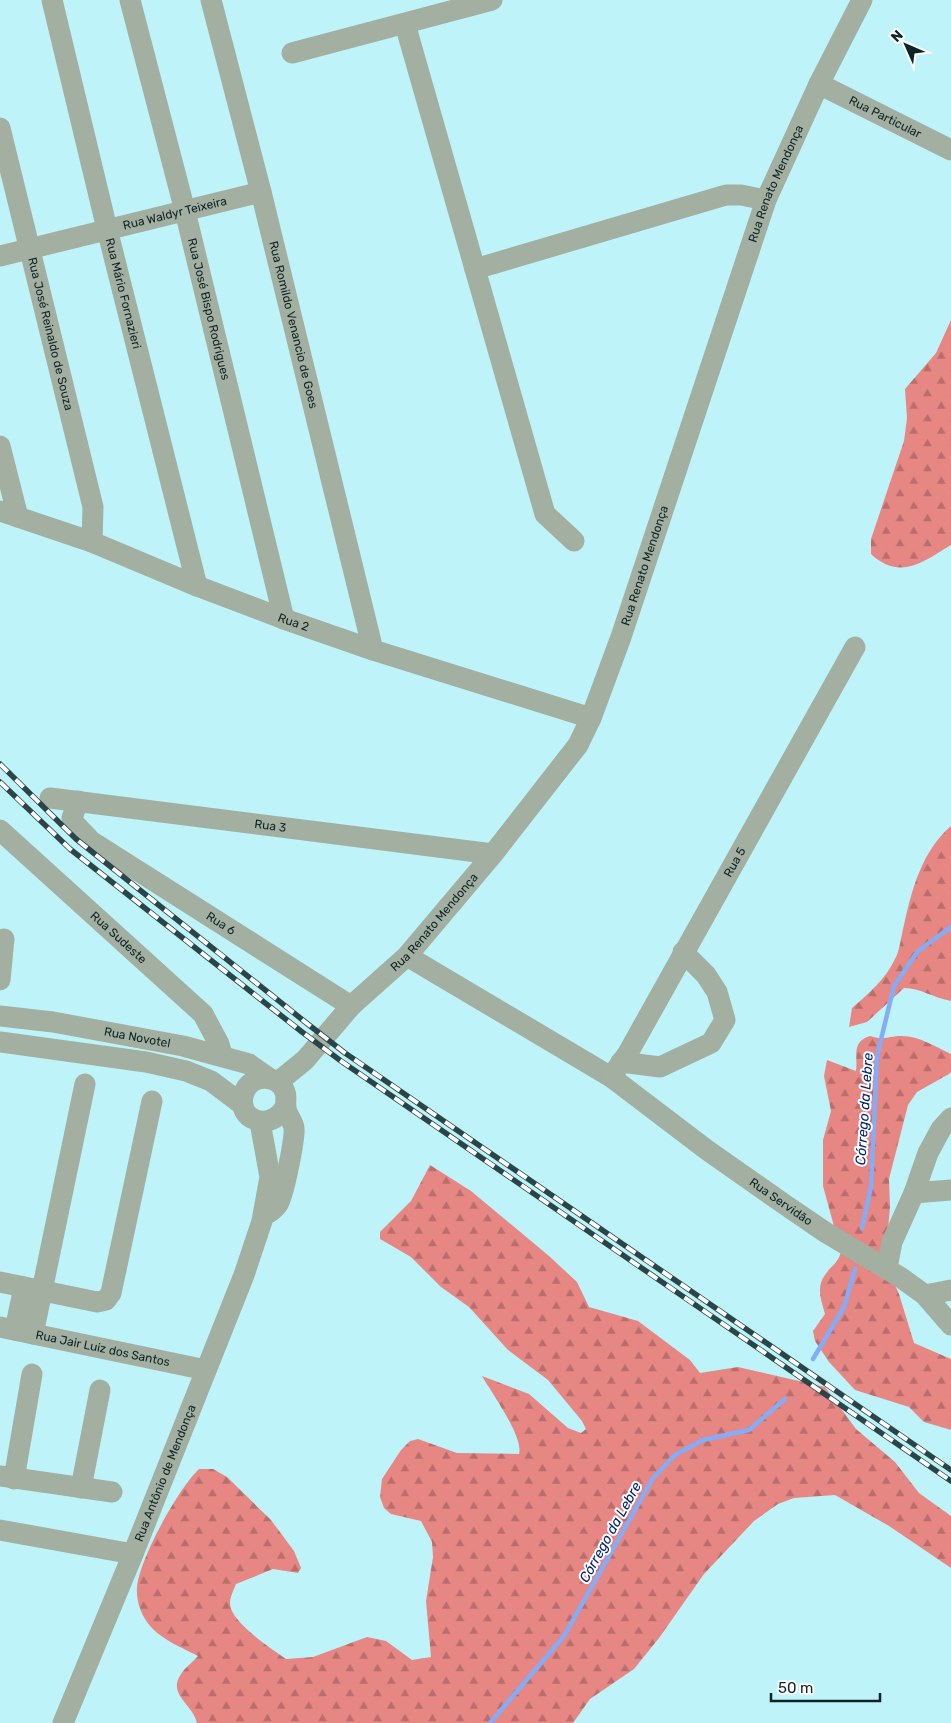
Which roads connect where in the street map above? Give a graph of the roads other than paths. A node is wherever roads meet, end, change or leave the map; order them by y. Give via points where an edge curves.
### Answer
1 (52, 0) edge
2 (130, 0) edge
3 (211, 0) edge
4 (492, 0) edge
5 (862, 0) edge
6 (405, 24) junction
7 (292, 52) dead end
8 (819, 84) junction
9 (0, 128) edge
10 (951, 150) edge
11 (261, 192) junction
12 (766, 200) junction
13 (185, 211) junction
14 (107, 229) junction
15 (30, 248) junction
16 (0, 256) edge
17 (475, 269) junction
18 (0, 446) edge
19 (9, 514) edge
20 (574, 541) dead end
21 (92, 542) junction
22 (197, 586) junction
23 (284, 620) junction
24 (855, 647) dead end
25 (373, 650) junction
26 (591, 718) junction
27 (50, 798) dead end
28 (78, 801) junction
29 (0, 830) edge
30 (493, 854) junction
31 (4, 939) dead end
32 (683, 952) junction
33 (407, 956) junction
34 (0, 980) edge
35 (351, 1006) junction
36 (0, 1016) edge
37 (0, 1042) edge
38 (222, 1055) junction
39 (616, 1069) junction
40 (85, 1084) dead end
41 (280, 1091) junction
42 (152, 1101) dead end
43 (243, 1105) junction
44 (951, 1118) edge
45 (260, 1122) junction
46 (951, 1190) edge
47 (914, 1193) junction
48 (262, 1221) junction
49 (887, 1268) junction
50 (0, 1282) edge
51 (33, 1289) junction
52 (951, 1290) edge
53 (925, 1295) junction
54 (951, 1325) edge
55 (16, 1331) edge
56 (206, 1370) junction
57 (32, 1374) dead end
58 (100, 1390) dead end
59 (7, 1478) edge
60 (82, 1488) junction
61 (112, 1492) dead end
62 (0, 1530) edge
63 (133, 1554) junction
64 (63, 1723) edge

1 - 14 street, Rua Mário Fornazieri
2 - 13 street, Rua José Bispo Rodrigues
3 - 11 street, Rua Romildo Venancio de Goes
4 - 6 street
5 - 8 street, Rua Renato Mendonça
6 - 7 street
6 - 17 street
8 - 10 street, Rua Particular
8 - 12 street, Rua Renato Mendonça
9 - 15 street, Rua José Reinaldo de Souza
11 - 13 street, Rua Waldyr Teixeira
11 - 25 street, Rua Romildo Venancio de Goes
12 - 17 street via 726,195
12 - 26 street, Rua Renato Mendonça
13 - 14 street, Rua Waldyr Teixeira
13 - 23 street, Rua José Bispo Rodrigues
14 - 15 street, Rua Waldyr Teixeira
14 - 22 street, Rua Mário Fornazieri
15 - 16 street, Rua Waldyr Teixeira
15 - 21 street, Rua José Reinaldo de Souza via 93,507
17 - 20 street via 545,514
18 - 19 street
19 - 21 street, Rua 2
21 - 22 street, Rua 2
22 - 23 street, Rua 2
23 - 25 street, Rua 2
24 - 32 street, Rua 5
25 - 26 street, Rua 2
26 - 30 street, Rua Renato Mendonça via 578,745
27 - 28 street, Rua 3
28 - 30 street, Rua 3
28 - 35 street, Rua 6 via 73,822 91,841
29 - 38 street, Rua Sudeste via 203,1014
30 - 33 street, Rua Renato Mendonça
31 - 34 street
32 - 39 street, Rua 5
32 - 39 street via 706,975 717,992 725,1020 711,1043 660,1067
33 - 35 street, Rua Renato Mendonça
33 - 39 street
35 - 41 street, Rua Renato Mendonça
36 - 38 street, Rua Novotel via 62,1024
37 - 43 street, Rua Novotel via 146,1062 186,1071 211,1081
38 - 41 street, Rua Novotel via 249,1064
39 - 49 street, Rua Servidão via 707,1150 825,1232
40 - 51 street
41 - 43 street via 262,1078 251,1082 244,1093
41 - 45 street via 278,1118
41 - 48 street, Rua Antônio de Mendonça via 294,1128 288,1170 278,1203
42 - 51 street via 111,1293 106,1300 97,1302
43 - 45 street via 249,1116
44 - 47 street via 928,1153
45 - 48 street, Rua Antônio de Mendonça via 270,1177
46 - 47 street
47 - 49 street via 892,1242
48 - 56 street, Rua Antônio de Mendonça
49 - 53 street, Rua Servidão
50 - 51 street
51 - 55 street
52 - 53 street
53 - 54 street, Rua Servidão
55 - 56 street, Rua Jair Luiz dos Santos
56 - 63 street, Rua Antônio de Mendonça
57 - 59 street
58 - 60 street
59 - 60 street
60 - 61 street
62 - 63 street
63 - 64 street, Rua Antônio de Mendonça

